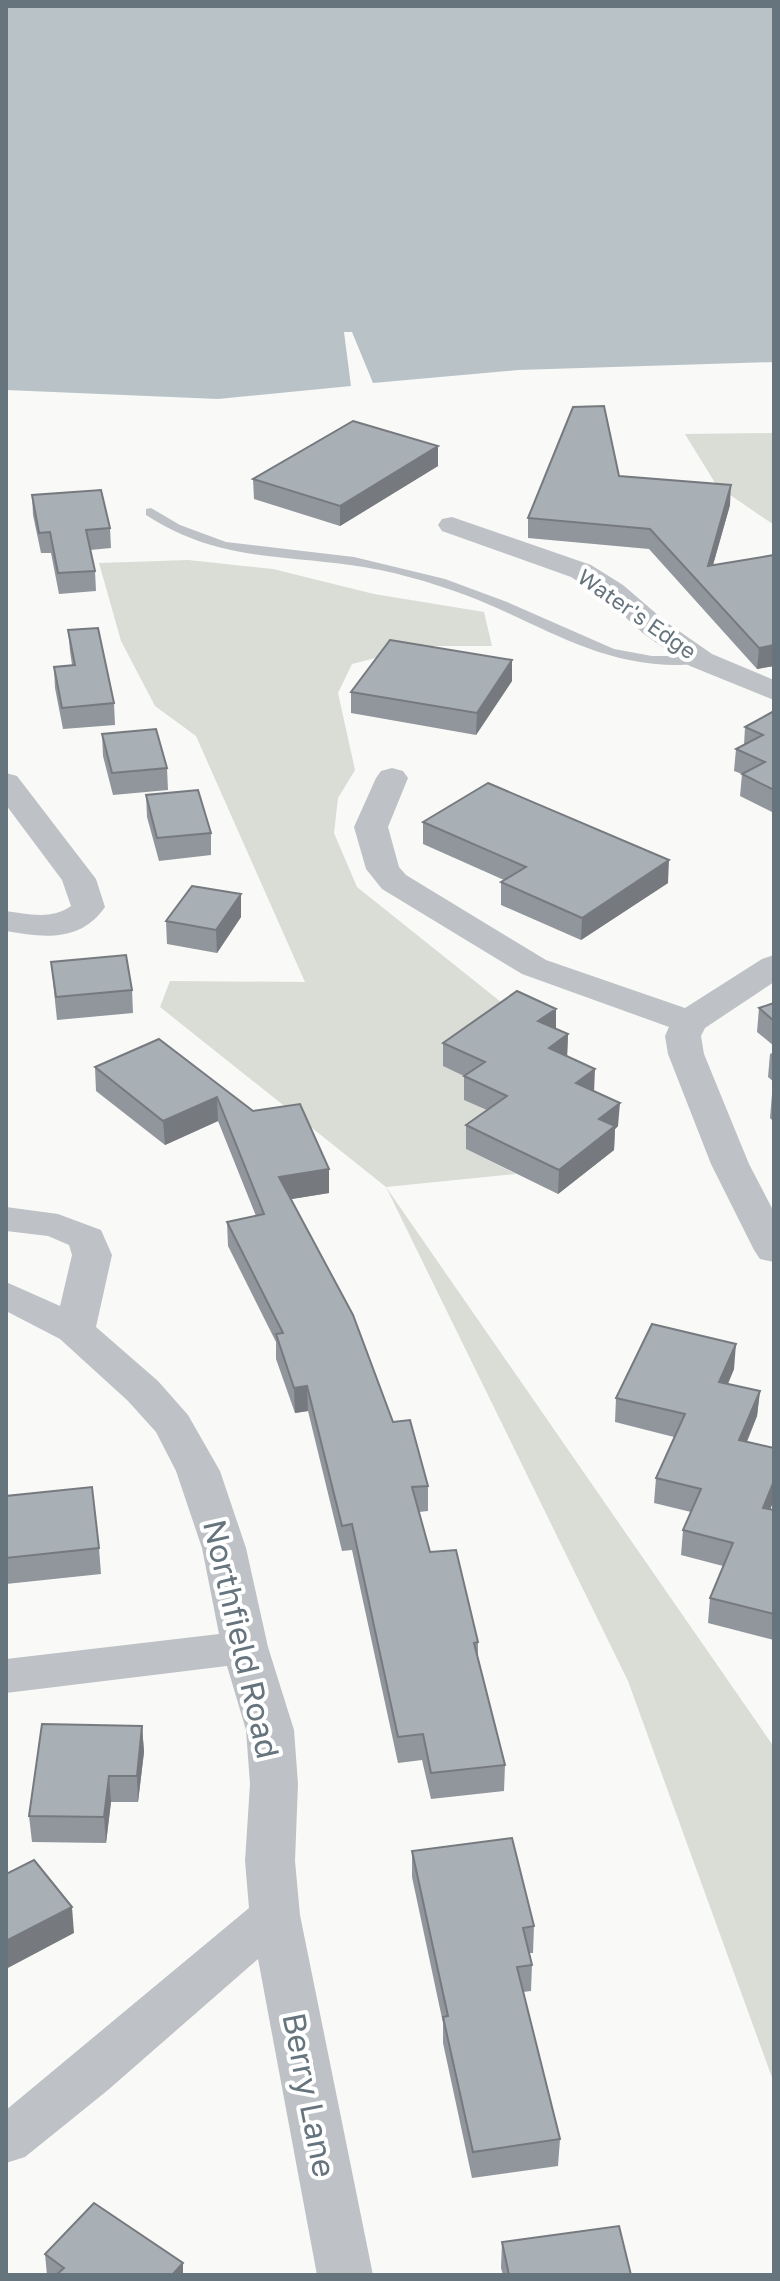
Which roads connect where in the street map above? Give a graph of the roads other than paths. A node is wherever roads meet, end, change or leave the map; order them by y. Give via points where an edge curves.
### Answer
1 (151, 512) dead end
2 (452, 525) dead end
3 (701, 660) junction
4 (774, 691) edge
5 (392, 778) dead end
6 (6, 783) edge
7 (6, 921) edge
8 (774, 966) edge
9 (689, 1022) junction
10 (6, 1219) edge
11 (774, 1250) edge
12 (6, 1295) edge
13 (75, 1330) junction
14 (245, 1647) junction
15 (6, 1676) edge
16 (275, 1915) junction
17 (6, 2141) edge
18 (345, 2275) edge

1 - 3 lane via 191,538 221,547 354,561 441,582 613,654
2 - 3 street, Water's Edge via 581,571
3 - 4 street, Water's Edge
5 - 9 street via 371,827 383,869 394,882 534,967
6 - 7 street via 79,879 88,907 69,921 35,927
8 - 9 street
9 - 11 street via 683,1036 686,1054 730,1164
10 - 13 street via 52,1224 87,1239 92,1255
12 - 13 street, Northfield Road
13 - 14 street, Northfield Road via 173,1425 198,1471 224,1548
14 - 15 street
14 - 16 street, Northfield Road via 270,1730
16 - 17 street
16 - 18 street, Berry Lane

